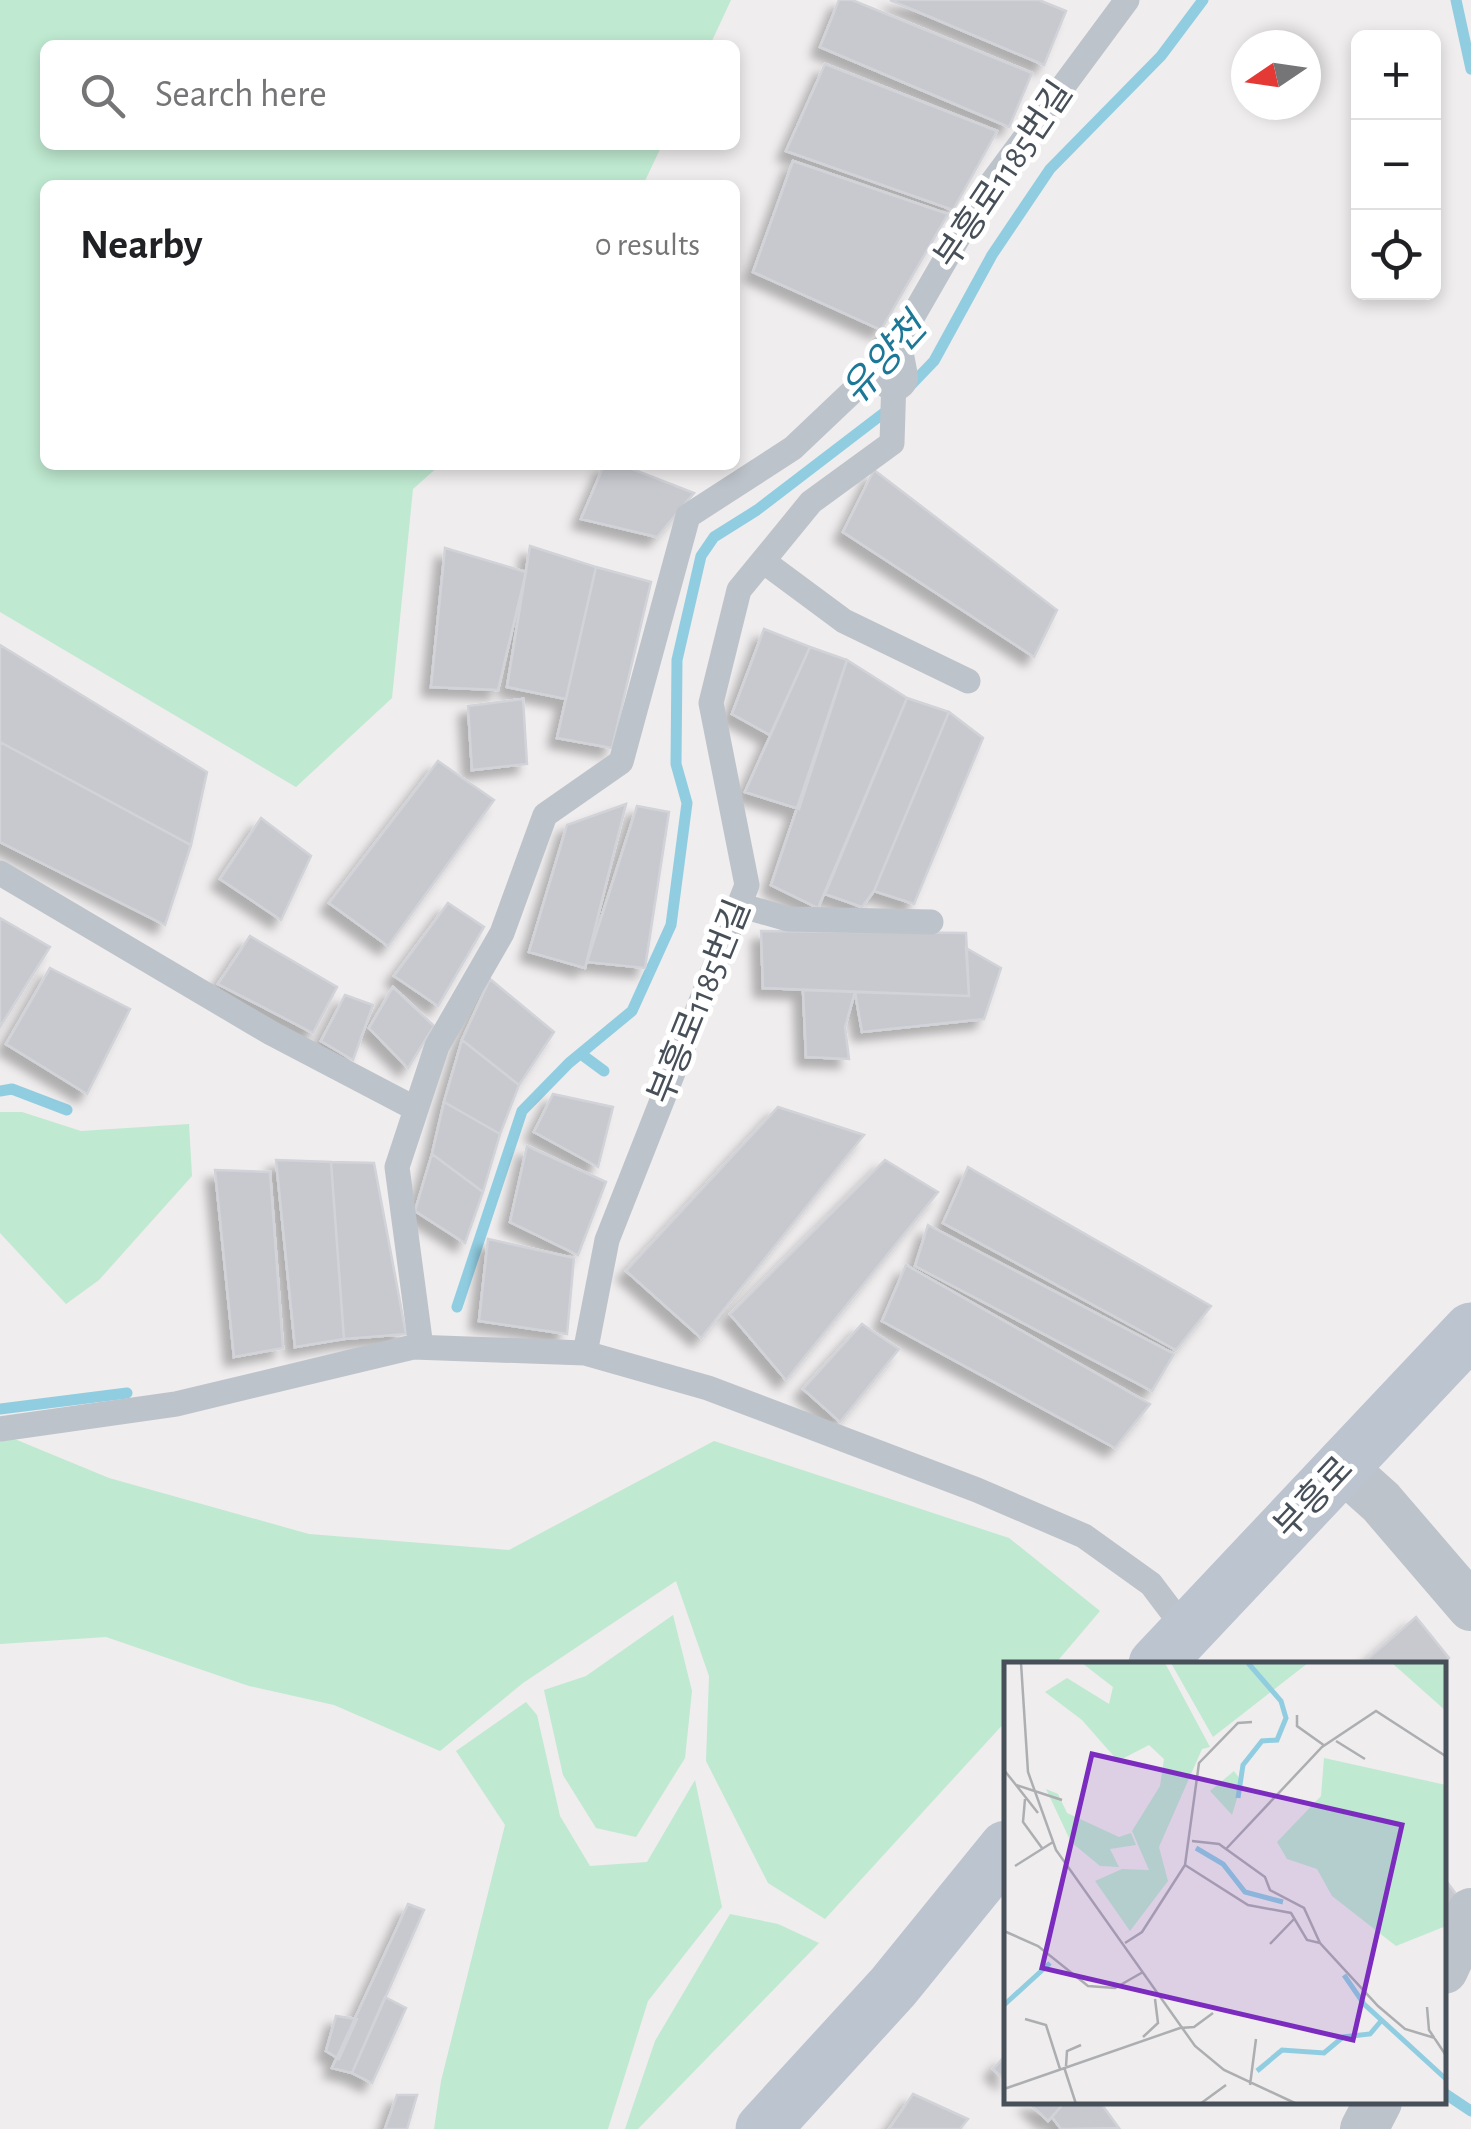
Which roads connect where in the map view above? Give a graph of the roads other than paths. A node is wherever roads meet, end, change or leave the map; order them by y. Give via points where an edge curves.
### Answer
1 (1128, 0) edge
2 (892, 367) junction
3 (763, 560) junction
4 (968, 681) dead end
5 (0, 873) edge
6 (739, 905) junction
7 (931, 922) dead end
8 (416, 1109) junction
9 (1471, 1330) edge
10 (422, 1347) junction
11 (585, 1353) junction
12 (1471, 1366) edge
13 (1392, 1414) junction
14 (0, 1429) edge
15 (1343, 1468) junction
16 (1471, 1607) edge
17 (1170, 1646) edge
18 (1004, 1850) edge
19 (1471, 1912) edge
20 (1446, 1966) edge
21 (1377, 2104) edge
22 (763, 2129) edge
23 (1364, 2129) edge

1 - 2 lane, 부흥로1185번길 via 982,196
2 - 3 lane, 부흥로1185번길 via 892,440 811,502
2 - 8 lane, 부흥로1185번길 via 794,448 688,516 621,762 545,815 502,933 437,1046
3 - 4 lane via 844,620
3 - 6 lane, 부흥로1185번길 via 739,590 711,702 748,884
5 - 8 lane via 271,1033
6 - 7 lane via 788,919
6 - 11 lane, 부흥로1185번길 via 607,1240
8 - 10 lane, 부흥로1185번길 via 397,1166
9 - 13 main road, 부흥로
10 - 11 lane
10 - 14 lane via 176,1404
11 - 17 lane via 708,1388 1084,1536 1151,1584
12 - 13 main road
13 - 15 main road, 부흥로
15 - 16 street
15 - 17 main road, 부흥로
18 - 22 main road via 893,1987
19 - 20 street
21 - 23 street

